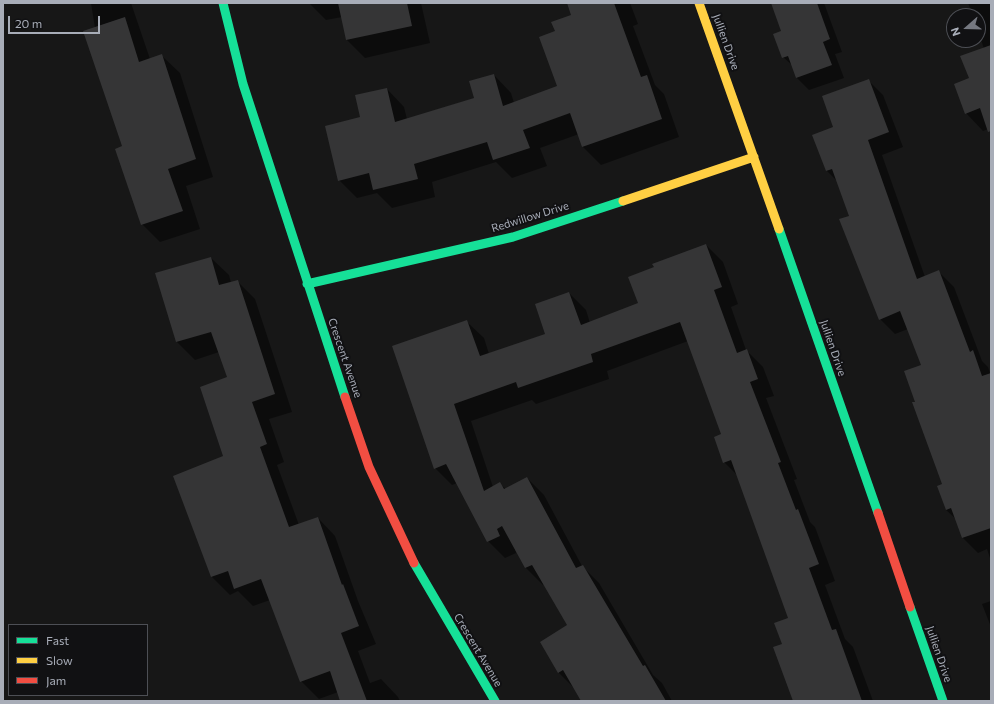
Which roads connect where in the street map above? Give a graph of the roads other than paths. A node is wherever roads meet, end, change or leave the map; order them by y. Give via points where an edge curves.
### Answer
1 (223, 3) edge
2 (699, 3) edge
3 (754, 157) junction
4 (307, 284) junction
5 (495, 701) edge
6 (943, 701) edge

1 - 4 street, Crescent Avenue via 243,84
2 - 3 street, Jullien Drive
3 - 4 street, Redwillow Drive via 513,237
3 - 6 street, Jullien Drive
4 - 5 street, Crescent Avenue via 369,467 421,577

